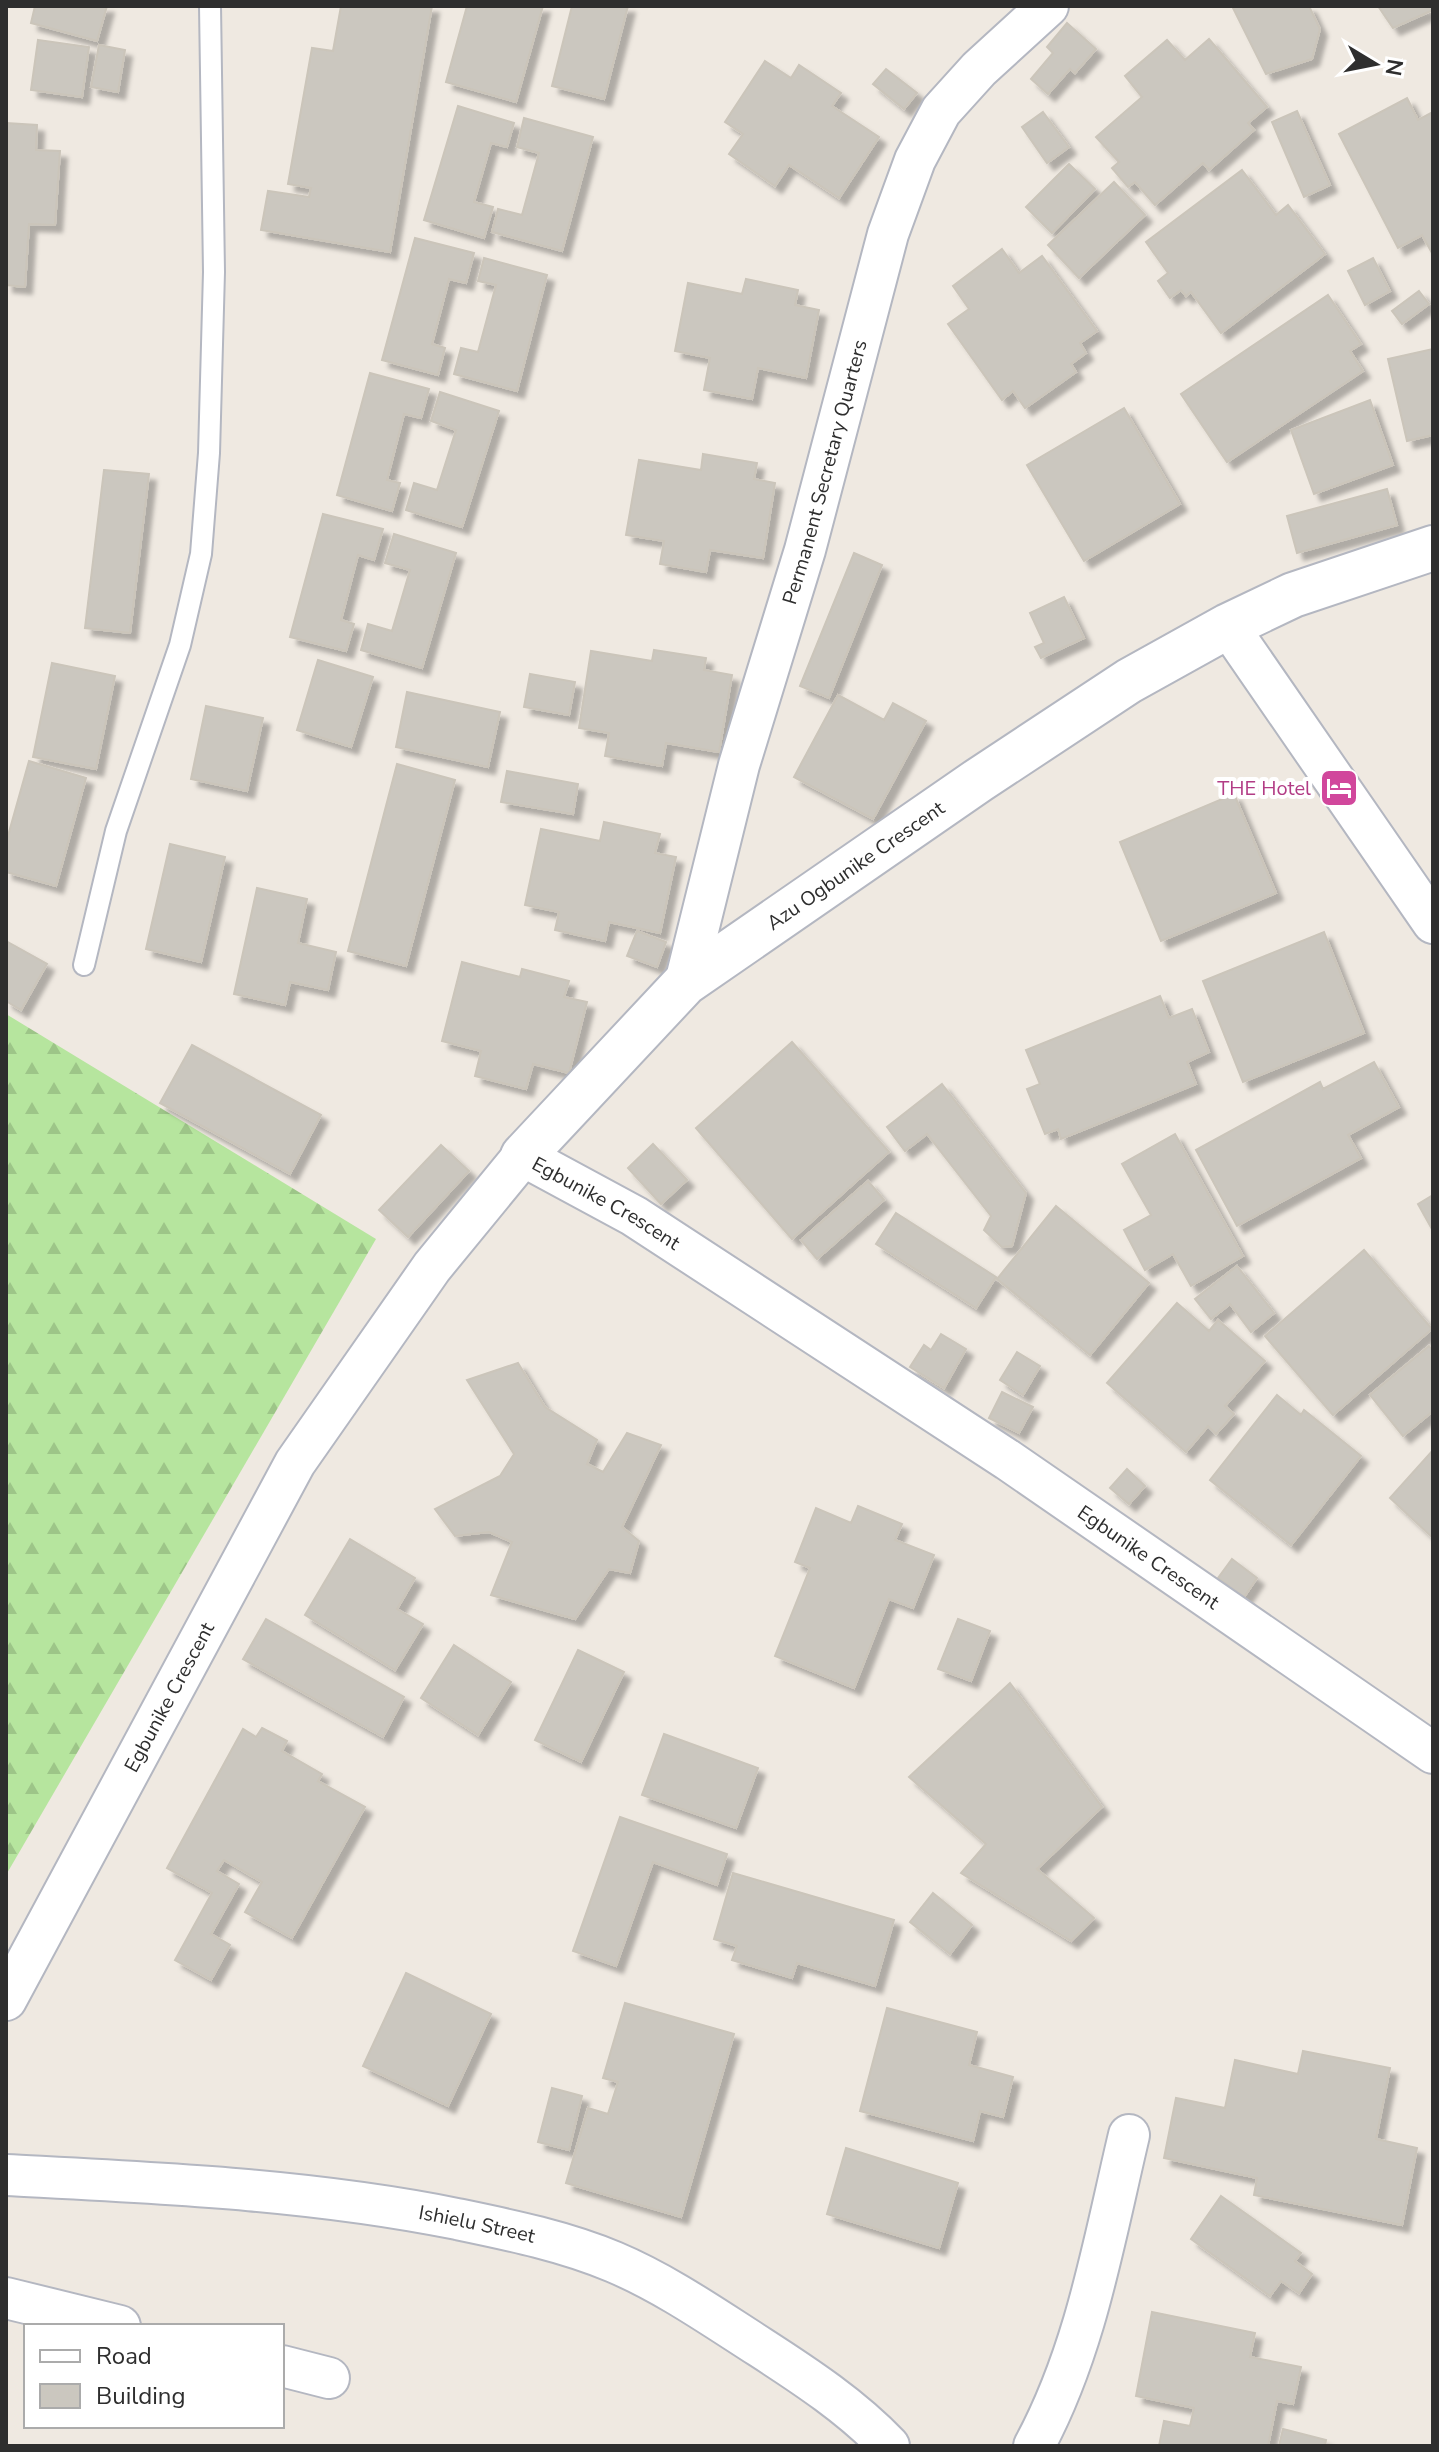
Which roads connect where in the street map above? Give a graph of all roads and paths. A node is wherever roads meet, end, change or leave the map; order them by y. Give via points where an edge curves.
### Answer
1 (210, 6) edge
2 (1048, 6) edge
3 (1433, 548) edge
4 (1228, 626) junction
5 (1433, 923) edge
6 (84, 965) dead end
7 (685, 983) junction
8 (523, 1156) junction
9 (1433, 1753) edge
10 (6, 2000) edge
11 (1129, 2135) dead end
12 (6, 2175) edge
13 (6, 2298) edge
14 (112, 2324) edge
15 (284, 2367) edge
16 (329, 2378) dead end
17 (873, 2440) edge
18 (1034, 2446) edge

1 - 6 lane via 214,272 201,554 180,645 116,831
2 - 7 street, Permanent Secretary Quarters via 941,111 915,160 888,234 805,550 739,765
3 - 4 street, Azu Ogbunike Crescent via 1293,595
4 - 5 street
4 - 7 street, Azu Ogbunike Crescent via 1129,681 991,771
7 - 8 street, Azu Ogbunike Crescent
8 - 9 street, Egbunike Crescent via 634,1216 995,1451
8 - 10 street, Egbunike Crescent via 432,1267 295,1463
11 - 18 street via 1084,2325
12 - 17 street, Ishielu Street via 253,2189 403,2208 576,2247 694,2304 794,2370
13 - 14 street
15 - 16 street

